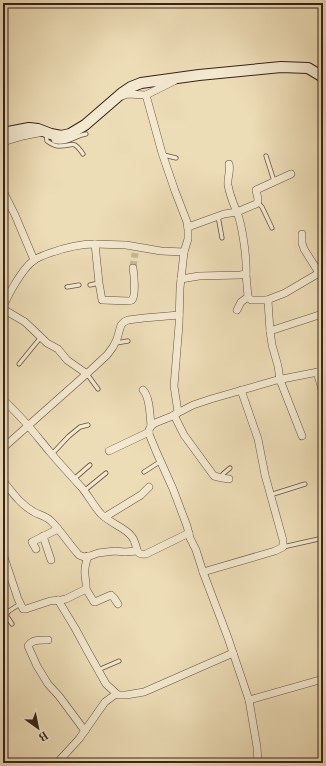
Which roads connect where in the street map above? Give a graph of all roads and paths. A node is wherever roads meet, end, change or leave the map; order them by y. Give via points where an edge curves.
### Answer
1 (183, 77) junction
2 (323, 77) edge
3 (146, 95) junction
4 (114, 100) junction
5 (47, 133) junction
6 (86, 134) dead end
7 (4, 137) edge
8 (83, 154) dead end
9 (163, 155) junction
10 (266, 156) dead end
11 (176, 158) dead end
12 (229, 164) dead end
13 (291, 174) dead end
14 (275, 182) junction
15 (3, 189) edge
16 (258, 203) junction
17 (236, 212) junction
18 (218, 216) junction
19 (188, 227) junction
20 (272, 228) dead end
21 (302, 234) dead end
22 (222, 238) dead end
23 (95, 244) junction
24 (184, 252) junction
25 (34, 260) junction
26 (133, 268) tunnel mouth
27 (246, 274) junction
28 (321, 275) edge
29 (181, 279) junction
30 (99, 283) junction
31 (90, 284) dead end
32 (79, 286) dead end
33 (67, 287) dead end
34 (248, 298) junction
35 (267, 300) junction
36 (3, 308) edge
37 (237, 310) dead end
38 (179, 315) junction
39 (319, 315) dead end
40 (270, 331) junction
41 (41, 337) junction
42 (128, 341) dead end
43 (115, 343) junction
44 (19, 364) dead end
45 (320, 371) edge
46 (87, 374) junction
47 (280, 380) junction
48 (98, 389) dead end
49 (143, 390) dead end
50 (241, 390) junction
51 (323, 393) edge
52 (3, 400) edge
53 (176, 414) junction
54 (88, 425) dead end
55 (29, 426) junction
56 (150, 429) junction
57 (302, 436) dead end
58 (3, 448) edge
59 (109, 451) dead end
60 (52, 454) junction
61 (161, 461) junction
62 (90, 465) dead end
63 (230, 468) dead end
64 (106, 472) dead end
65 (144, 472) dead end
66 (74, 479) junction
67 (226, 479) joint
68 (3, 481) edge
69 (305, 484) dead end
70 (149, 487) dead end
71 (84, 491) junction
72 (270, 495) junction
73 (105, 517) junction
74 (58, 529) junction
75 (189, 533) junction
76 (42, 536) junction
77 (323, 538) edge
78 (283, 547) junction
79 (36, 549) dead end
80 (137, 551) junction
81 (3, 554) edge
82 (88, 556) junction
83 (51, 560) dead end
84 (203, 572) junction
85 (86, 590) junction
86 (58, 600) junction
87 (20, 604) junction
88 (118, 604) dead end
89 (12, 624) dead end
90 (48, 640) dead end
91 (233, 653) junction
92 (119, 661) dead end
93 (98, 670) junction
94 (323, 679) edge
95 (116, 694) junction
96 (249, 700) junction
97 (85, 731) junction
98 (57, 763) edge
99 (258, 763) edge

1 - 2 street via 281,67 308,68
1 - 3 street
1 - 4 street via 141,83 122,92
3 - 4 street via 127,94
3 - 9 street
4 - 5 street via 70,134 61,136
5 - 6 lane via 59,143
5 - 7 street via 29,128
5 - 8 lane via 47,141 51,144 76,145
9 - 11 lane
9 - 19 street
10 - 14 lane
12 - 17 street via 228,184
13 - 14 street
14 - 16 street via 256,191
15 - 25 street
16 - 17 street
16 - 20 lane
17 - 18 street
17 - 27 street via 242,232
18 - 19 street
18 - 22 lane
19 - 24 street
21 - 28 street via 304,249
23 - 24 street via 135,250
23 - 25 street via 70,247
23 - 30 street
24 - 29 street
25 - 36 street via 15,283
26 - 30 street via 132,300 102,300
27 - 29 street
27 - 34 street
28 - 35 street
29 - 38 street
30 - 31 lane
32 - 33 lane
34 - 35 street
34 - 37 street via 241,302
35 - 40 street
36 - 41 street via 25,322
38 - 43 street via 124,322
38 - 53 street via 174,386
39 - 40 street
40 - 47 street
41 - 44 lane
41 - 46 street
42 - 43 lane
43 - 46 street via 107,355
45 - 47 street
45 - 51 street
46 - 48 lane
46 - 55 street
47 - 50 street
47 - 57 street
49 - 56 street via 148,401
50 - 53 street via 193,405
50 - 72 street via 258,439
52 - 55 street
53 - 56 street via 155,423
53 - 67 street via 184,435 214,476
54 - 60 lane via 80,427
55 - 58 street
55 - 60 street
56 - 59 street
56 - 61 street
60 - 66 street
61 - 65 lane
61 - 75 street
62 - 66 lane
63 - 67 lane via 223,474
64 - 71 lane
66 - 71 street
68 - 74 street via 24,504 41,514
69 - 72 lane
70 - 73 street via 141,495
71 - 73 street
72 - 78 street
73 - 80 street via 130,534
74 - 76 street
74 - 82 street via 79,555
75 - 80 street via 146,554 142,555
75 - 84 street
76 - 79 street via 32,542
76 - 83 street
77 - 78 lane
78 - 84 street
80 - 82 street via 115,551
81 - 87 street
82 - 85 street via 85,570
84 - 91 street
85 - 86 street
85 - 88 street via 94,602 111,596
86 - 87 street via 26,609
86 - 93 street
87 - 89 lane via 6,615
90 - 97 street via 33,641 28,646 48,684
91 - 95 street via 144,692
91 - 96 street
92 - 93 lane
93 - 95 street
94 - 96 street
95 - 97 street via 105,702
96 - 99 street
97 - 98 street

